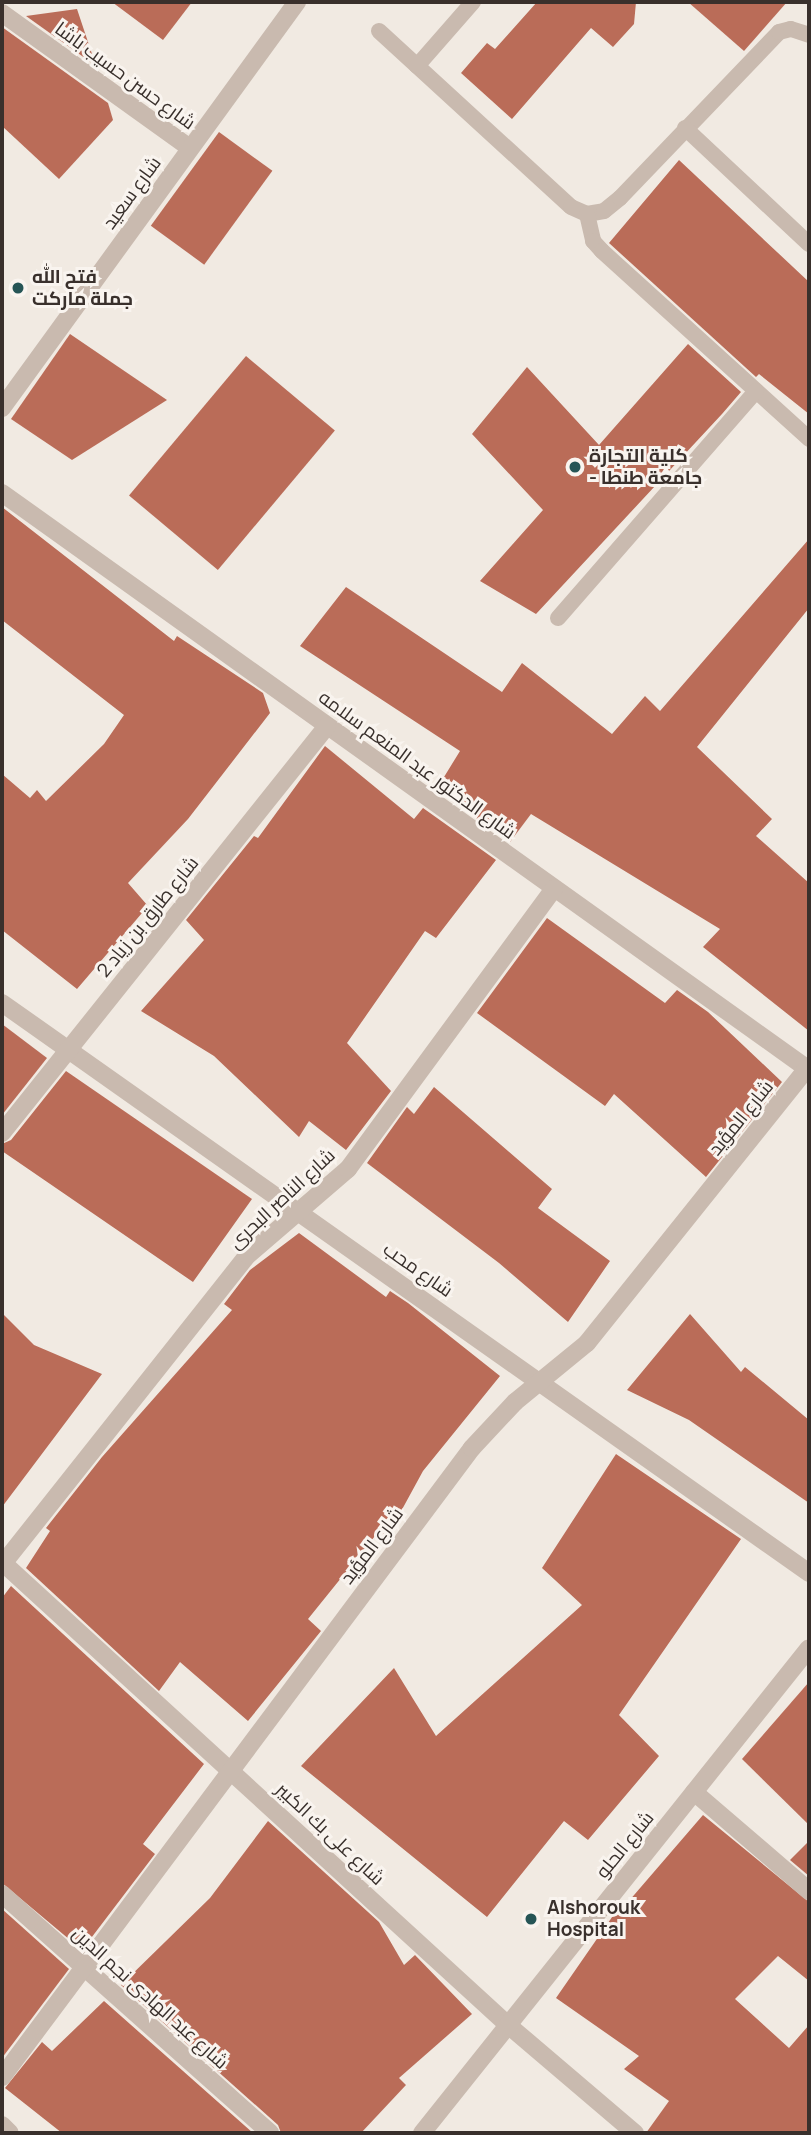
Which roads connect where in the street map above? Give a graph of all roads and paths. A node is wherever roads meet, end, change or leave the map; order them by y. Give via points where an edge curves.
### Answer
1 (297, 2) edge
2 (473, 2) edge
3 (2, 13) edge
4 (379, 32) dead end
5 (809, 35) edge
6 (417, 66) junction
7 (685, 128) junction
8 (190, 148) junction
9 (587, 214) junction
10 (809, 244) edge
11 (756, 391) junction
12 (2, 408) edge
13 (809, 439) edge
14 (2, 493) edge
15 (558, 618) dead end
16 (327, 726) junction
17 (554, 889) junction
18 (2, 1003) edge
19 (68, 1050) junction
20 (808, 1069) edge
21 (2, 1133) edge
22 (298, 1211) junction
23 (540, 1382) junction
24 (2, 1563) edge
25 (809, 1573) edge
26 (809, 1648) edge
27 (230, 1771) junction
28 (694, 1792) junction
29 (809, 1891) edge
30 (2, 1894) edge
31 (84, 1967) junction
32 (508, 2025) junction
33 (2, 2077) edge
34 (2, 2125) edge
35 (10, 2133) edge
36 (270, 2133) edge
37 (422, 2133) edge
38 (635, 2133) edge

1 - 8 street, شارع سعيد
2 - 6 lane
3 - 8 street, شارع حسن حسيب باشا
4 - 6 lane
5 - 7 lane via 791,29 779,32
6 - 9 lane via 571,207
7 - 9 lane via 620,198 604,211
7 - 10 lane
8 - 12 street, شارع سعيد
9 - 11 lane via 593,241 602,251
11 - 13 lane
11 - 15 lane
14 - 16 street, شارع الدكتور عبد المنعم سلامه
16 - 17 street, شارع الدكتور عبد المنعم سلامه
16 - 19 street, شارع طارق بن زياد 2
17 - 20 street, شارع الدكتور عبد المنعم سلامه
17 - 22 street, شارع الناصر البحرى via 348,1169
18 - 19 street, شارع محب
19 - 21 street, شارع طارق بن زياد 2
19 - 22 street, شارع محب
20 - 23 street, شارع المؤيد via 587,1343
22 - 23 street, شارع محب
22 - 24 street, شارع الناصر البحرى via 248,1255
23 - 25 street, شارع محب
23 - 27 street, شارع المؤيد via 472,1448
24 - 27 street, شارع على بك الكبير
26 - 28 street, شارع الحلو
27 - 31 street, شارع المؤيد
27 - 32 street, شارع على بك الكبير
28 - 29 street
28 - 32 street, شارع الحلو
30 - 31 street, شارع عبد الهادى نجم الدين
31 - 33 street, شارع المؤيد
31 - 36 street, شارع عبد الهادى نجم الدين
32 - 37 street, شارع الحلو
32 - 38 street, شارع على بك الكبير
34 - 35 street

